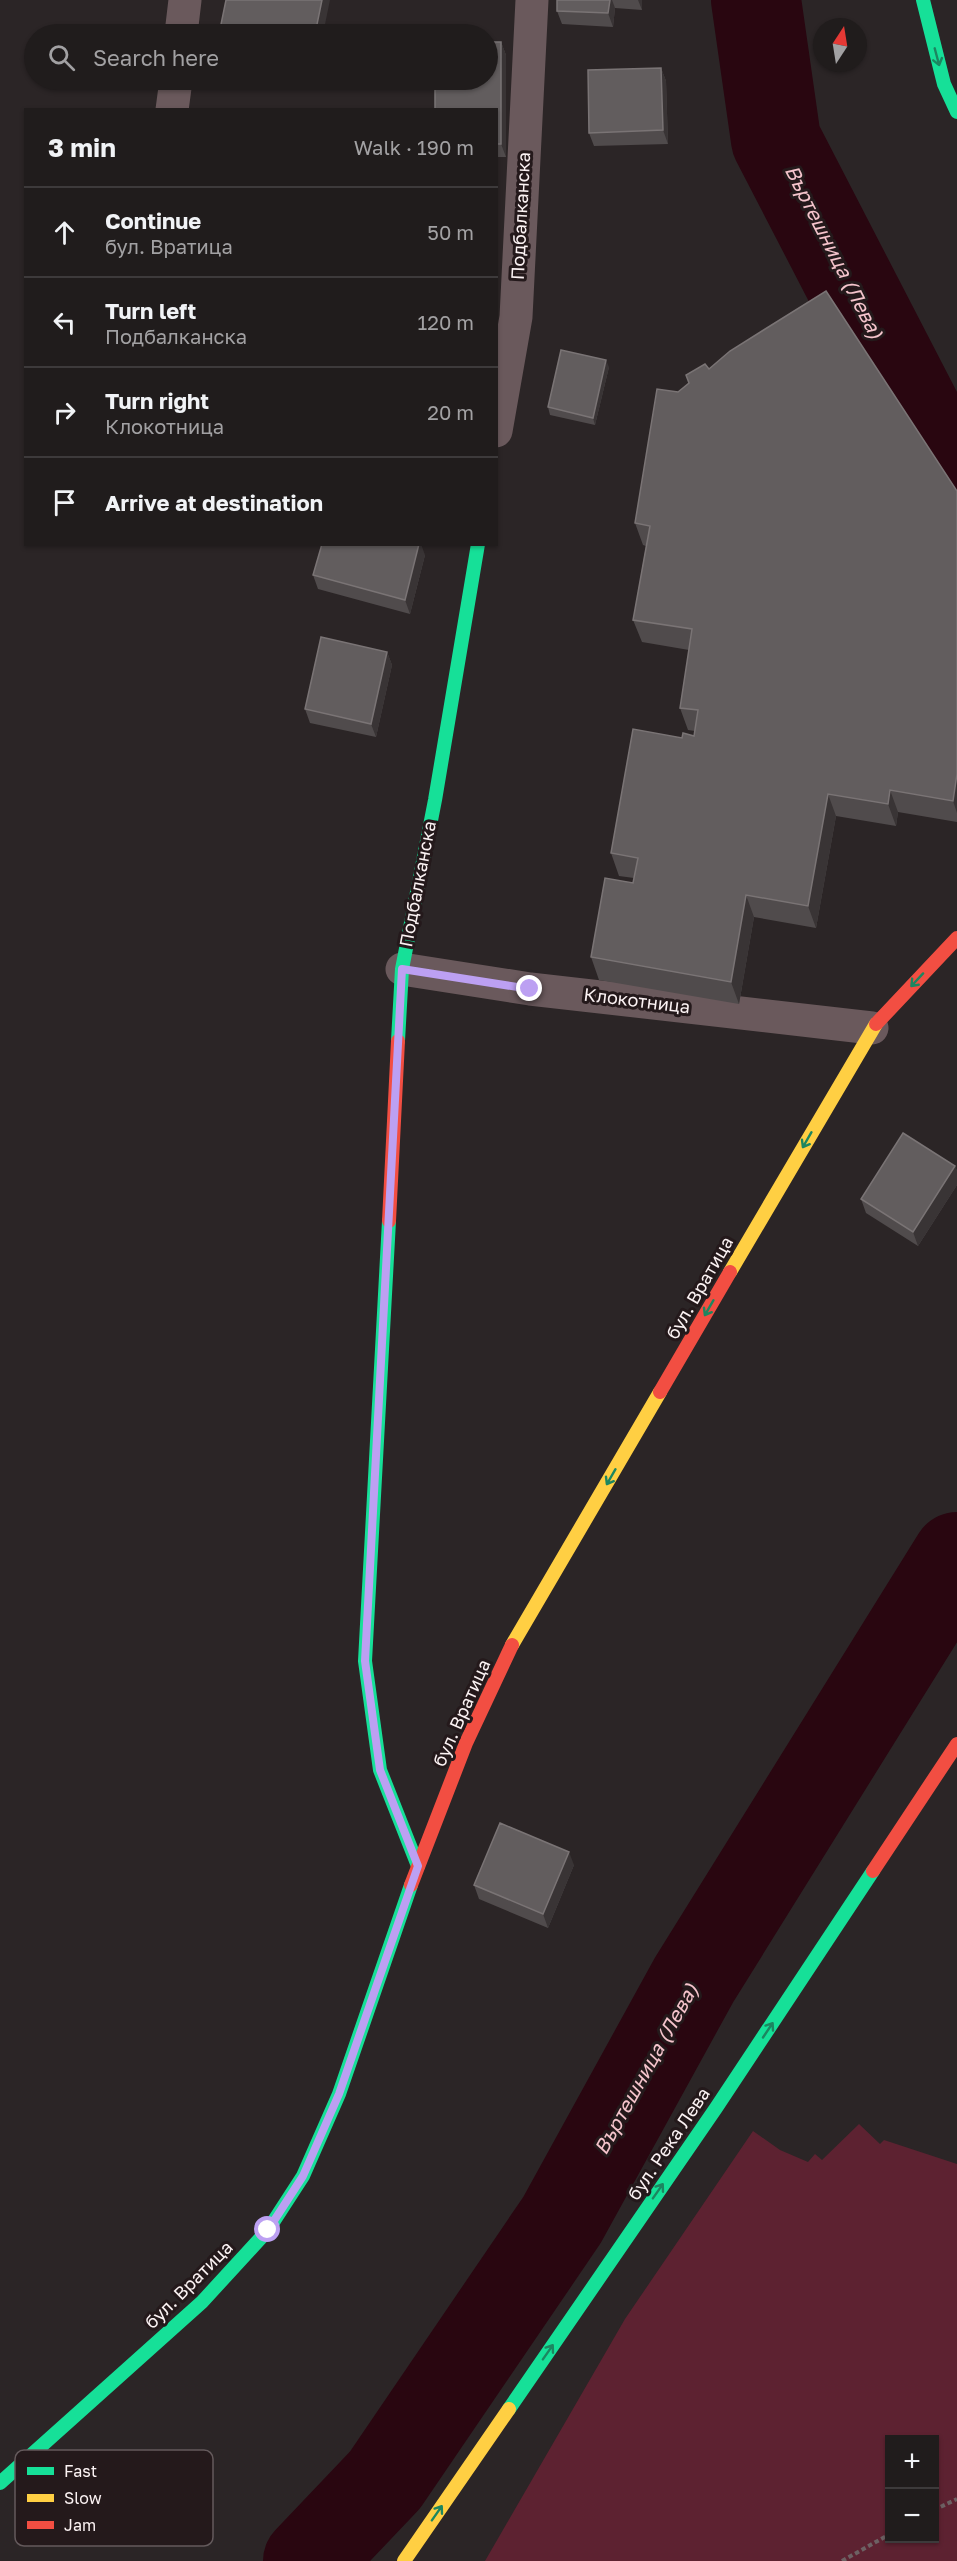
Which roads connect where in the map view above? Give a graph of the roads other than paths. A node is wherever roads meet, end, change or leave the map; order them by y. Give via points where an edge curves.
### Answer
1 (185, 0) edge
2 (532, 0) edge
3 (923, 0) edge
4 (182, 24) edge
5 (175, 90) edge
6 (172, 108) edge
7 (957, 112) edge
8 (498, 420) edge
9 (477, 546) edge
10 (957, 938) edge
11 (402, 969) junction
12 (872, 1028) junction
13 (957, 1744) edge
14 (418, 1866) junction
15 (37, 2450) edge
16 (15, 2470) edge
17 (0, 2483) edge
18 (404, 2561) edge

1 - 4 street
2 - 8 street, Подбалканска via 516,317
3 -> 7 street via 944,84
5 - 6 street
9 - 11 street, Подбалканска via 435,800
10 -> 12 street, бул. Вратица
11 - 12 street, Клокотница via 530,989
11 - 14 street, Подбалканска via 365,1661 380,1770
12 -> 14 street, бул. Вратица via 510,1650 466,1743
18 -> 13 street, бул. Река Лева via 716,2108
14 - 15 street, бул. Вратица via 339,2094 303,2176 268,2230 202,2302
16 - 17 street, бул. Вратица

